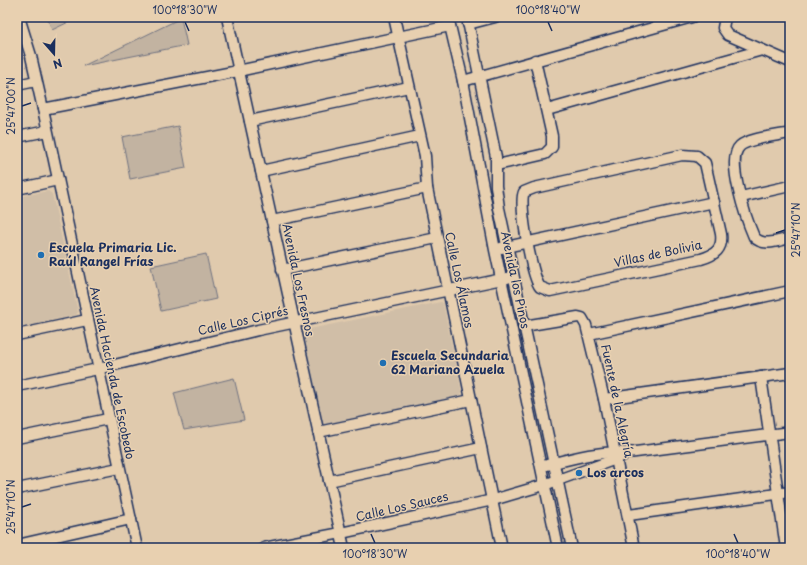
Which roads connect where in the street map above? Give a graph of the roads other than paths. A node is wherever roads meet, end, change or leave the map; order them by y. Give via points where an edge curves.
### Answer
1 (18, 17) edge
2 (228, 17) edge
3 (394, 17) edge
4 (495, 17) edge
5 (692, 17) edge
6 (725, 17) edge
7 (449, 21) edge
8 (468, 21) edge
9 (20, 33) edge
10 (398, 37) junction
11 (762, 50) junction
12 (535, 60) junction
13 (790, 62) edge
14 (238, 71) junction
15 (479, 77) junction
16 (36, 81) junction
17 (463, 81) junction
18 (17, 85) edge
19 (409, 87) junction
20 (43, 109) junction
21 (547, 110) junction
22 (250, 121) junction
23 (47, 131) junction
24 (790, 133) edge
25 (420, 136) junction
26 (17, 137) edge
27 (497, 165) junction
28 (261, 171) junction
29 (58, 180) junction
30 (790, 186) edge
31 (427, 188) junction
32 (17, 189) edge
33 (740, 197) junction
34 (714, 202) junction
35 (272, 221) junction
36 (437, 238) junction
37 (790, 238) edge
38 (528, 242) junction
39 (507, 247) junction
40 (495, 250) junction
41 (282, 270) junction
42 (513, 276) junction
43 (501, 279) junction
44 (448, 290) junction
45 (790, 291) edge
46 (87, 320) junction
47 (294, 322) junction
48 (524, 326) junction
49 (589, 334) junction
50 (17, 335) edge
51 (98, 369) junction
52 (790, 373) edge
53 (761, 377) junction
54 (17, 386) edge
55 (604, 399) junction
56 (470, 400) junction
57 (108, 419) junction
58 (318, 432) junction
59 (790, 432) edge
60 (769, 435) junction
61 (17, 438) edge
62 (481, 448) junction
63 (616, 455) junction
64 (553, 463) junction
65 (540, 467) junction
66 (119, 468) junction
67 (557, 480) junction
68 (329, 481) junction
69 (544, 485) junction
70 (17, 489) edge
71 (790, 492) edge
72 (777, 494) junction
73 (493, 500) junction
74 (629, 515) junction
75 (131, 519) junction
76 (341, 534) junction
77 (17, 545) edge
78 (785, 547) edge
79 (136, 548) edge
80 (264, 548) edge
81 (344, 548) edge
82 (502, 548) edge
83 (558, 548) edge
84 (572, 548) edge
85 (634, 548) edge

1 - 9 street, Avenida Hacienda de Escobedo
2 - 14 street, Avenida Los Fresnos
3 - 10 street, Calle Los Álamos
4 - 8 street
5 - 12 street
6 - 11 street via 725,33
7 - 10 street
7 - 17 street, Avenida los Pinos
8 - 15 street, Avenida los Pinos
9 - 16 street, Avenida Hacienda de Escobedo
10 - 14 street
10 - 19 street, Calle Los Álamos
11 - 13 street
11 - 21 street
12 - 15 street
12 - 21 street
14 - 20 street
14 - 22 street, Avenida Los Fresnos
15 - 17 street
15 - 27 street, Avenida los Pinos
16 - 18 street
16 - 20 street, Avenida Hacienda de Escobedo
17 - 40 street, Avenida los Pinos
19 - 22 street
19 - 25 street, Calle Los Álamos
20 - 23 street, Avenida Hacienda de Escobedo
21 - 27 street via 553,142 550,150 545,154
22 - 28 street, Avenida Los Fresnos
23 - 26 street
23 - 29 street, Avenida Hacienda de Escobedo
24 - 33 street via 748,142 736,151 734,165
25 - 28 street
25 - 31 street, Calle Los Álamos via 426,163
27 - 39 street, Avenida los Pinos via 496,186
28 - 35 street, Avenida Los Fresnos
29 - 32 street
29 - 46 street, Avenida Hacienda de Escobedo
30 - 33 street
31 - 35 street
31 - 36 street, Calle Los Álamos
33 - 37 street via 751,231 758,242
34 - 38 street
34 - 38 street, Villas de Bolivia via 705,163 697,156 682,155 527,189 522,196 521,205
34 - 38 street, Villas de Bolivia via 722,243 711,256 701,259 550,291 544,290 538,284
35 - 41 street, Avenida Los Fresnos
36 - 41 street
36 - 44 street, Calle Los Álamos
38 - 39 street
39 - 40 street
39 - 42 street, Avenida los Pinos
40 - 43 street, Avenida los Pinos
41 - 47 street, Avenida Los Fresnos
42 - 43 street, Calle Los Ciprés
42 - 48 street, Avenida los Pinos
43 - 44 street, Calle Los Ciprés
43 - 65 street, Avenida los Pinos
44 - 47 street, Calle Los Ciprés
44 - 56 street, Calle Los Álamos
45 - 49 street
46 - 50 street
46 - 51 street, Avenida Hacienda de Escobedo
47 - 51 street, Calle Los Ciprés
47 - 58 street, Avenida Los Fresnos
48 - 49 street, Fuente de la Alegría via 578,317 585,322
48 - 64 street, Avenida los Pinos
49 - 55 street, Fuente de la Alegría
51 - 54 street, Calle Los Ciprés
51 - 57 street, Avenida Hacienda de Escobedo
52 - 53 street
53 - 55 street
53 - 60 street
55 - 63 street, Fuente de la Alegría
56 - 58 street
56 - 62 street, Calle Los Álamos
57 - 61 street
57 - 66 street, Avenida Hacienda de Escobedo
58 - 68 street, Avenida Los Fresnos
59 - 60 street
60 - 63 street
60 - 72 street
62 - 68 street
62 - 73 street, Calle Los Álamos
63 - 64 street via 572,458
63 - 67 street, Calle Los Sauces
63 - 74 street, Fuente de la Alegría
64 - 65 street
64 - 67 street, Avenida los Pinos
65 - 69 street, Avenida los Pinos
66 - 70 street
66 - 75 street, Avenida Hacienda de Escobedo
67 - 69 street, Calle Los Sauces
67 - 84 street, Avenida los Pinos
68 - 76 street, Avenida Los Fresnos
69 - 73 street, Calle Los Sauces
69 - 83 street, Avenida los Pinos
71 - 72 street
72 - 74 street
72 - 78 street
73 - 76 street, Calle Los Sauces
73 - 82 street, Calle Los Álamos
74 - 85 street, Fuente de la Alegría
75 - 77 street
75 - 79 street, Avenida Hacienda de Escobedo
76 - 80 street, Calle Los Sauces
76 - 81 street, Avenida Los Fresnos

